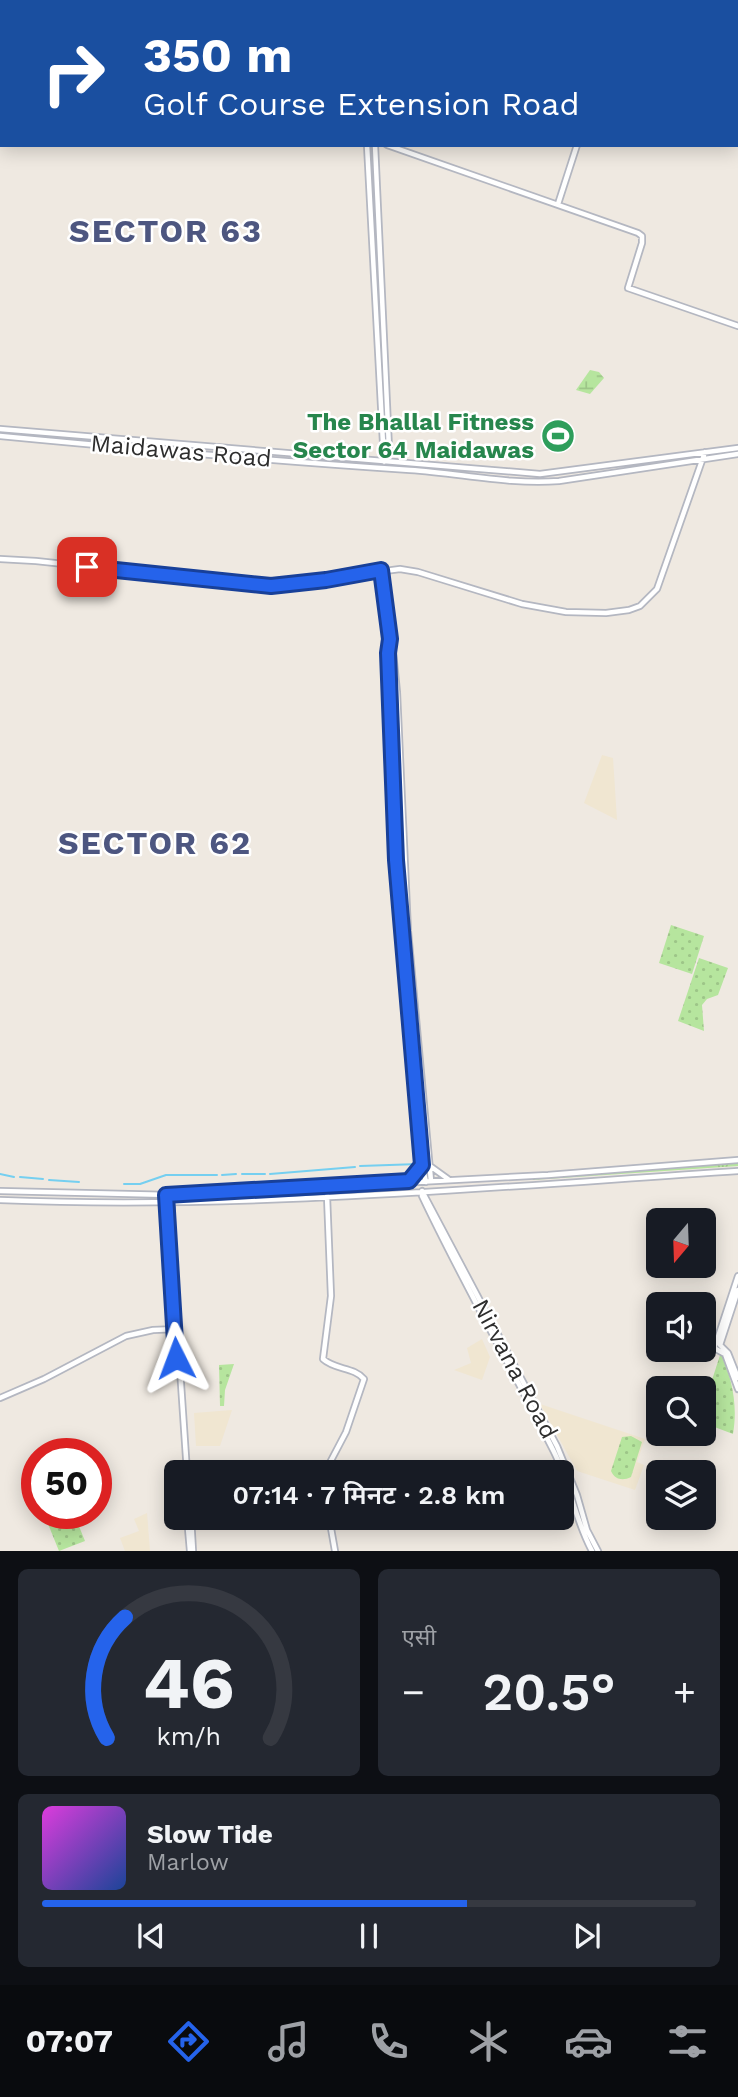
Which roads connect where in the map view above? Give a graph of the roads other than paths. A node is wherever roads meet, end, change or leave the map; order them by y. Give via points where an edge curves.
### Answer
1 (367, 147) edge
2 (375, 147) edge
3 (393, 147) edge
4 (576, 147) edge
5 (558, 204) junction
6 (738, 326) edge
7 (0, 429) edge
8 (0, 436) edge
9 (81, 439) junction
10 (738, 448) edge
11 (705, 452) junction
12 (385, 453) junction
13 (738, 454) edge
14 (703, 458) junction
15 (384, 460) junction
16 (384, 468) junction
17 (0, 559) edge
18 (381, 570) junction
19 (390, 649) junction
20 (738, 1160) edge
21 (422, 1165) junction
22 (429, 1166) junction
23 (738, 1171) edge
24 (527, 1176) junction
25 (464, 1179) junction
26 (450, 1180) junction
27 (409, 1181) junction
28 (428, 1181) junction
29 (528, 1184) junction
30 (342, 1186) junction
31 (464, 1188) junction
32 (0, 1191) edge
33 (421, 1191) junction
34 (218, 1193) junction
35 (169, 1195) junction
36 (343, 1195) junction
37 (327, 1196) junction
38 (0, 1200) edge
39 (220, 1201) junction
40 (168, 1203) junction
41 (738, 1276) edge
42 (738, 1290) edge
43 (176, 1329) junction
44 (718, 1346) junction
45 (738, 1378) edge
46 (738, 1389) edge
47 (0, 1398) edge
48 (184, 1460) edge
49 (331, 1460) edge
50 (190, 1530) edge
51 (331, 1530) edge
52 (191, 1551) edge
53 (335, 1551) edge
54 (595, 1551) edge

1 - 12 street
2 - 12 street
3 - 5 street
4 - 5 street
5 - 6 street via 642,236 628,288
7 - 9 street, Maidawas Road
8 - 9 street, Maidawas Road
9 - 15 street, Maidawas Road
9 - 16 street, Maidawas Road via 193,454
10 - 11 street, Maidawas Road
11 - 14 street
11 - 15 street, Maidawas Road via 555,474
12 - 15 street
13 - 14 street, Maidawas Road
14 - 16 street, Maidawas Road via 549,482
14 - 18 street via 657,589 635,608 606,613 548,610 418,572
15 - 16 street
17 - 18 street via 271,586
18 - 19 street
19 - 21 street via 396,860
19 - 22 street via 397,692 408,931
20 - 24 street
21 - 27 street
21 - 28 street
22 - 26 street
22 - 28 street
23 - 29 street
24 - 25 street
24 - 29 street
25 - 26 street
25 - 31 street
26 - 28 street
27 - 28 street
27 - 30 street
29 - 31 street
30 - 34 street
30 - 36 street
31 - 33 street
32 - 35 street
33 - 36 street
33 - 54 street, Nirvana Road via 555,1454 583,1532
34 - 35 street
34 - 39 street
35 - 40 street
36 - 37 street
37 - 39 street
37 - 49 street via 331,1296 323,1359 365,1379
38 - 40 street
39 - 40 street
40 - 43 street
41 - 44 street
42 - 44 street
43 - 47 street via 126,1336
43 - 48 street
44 - 45 street via 728,1353
44 - 46 street
50 - 52 street
51 - 53 street

